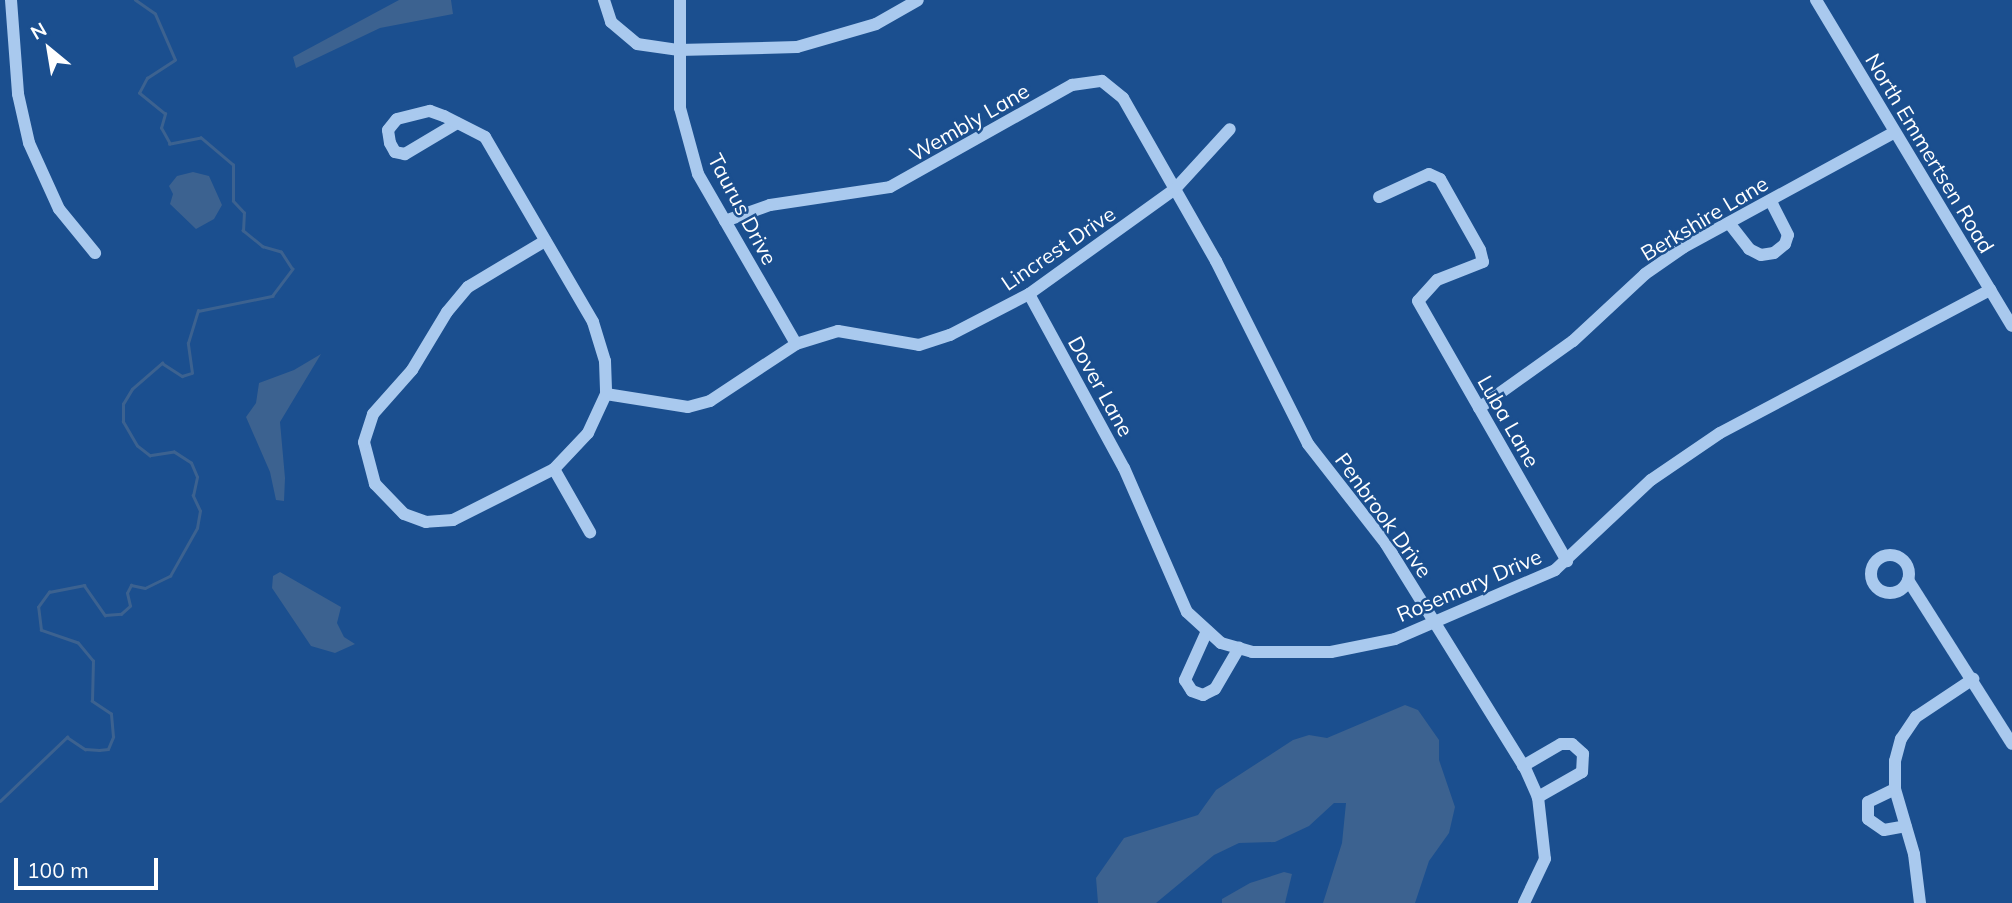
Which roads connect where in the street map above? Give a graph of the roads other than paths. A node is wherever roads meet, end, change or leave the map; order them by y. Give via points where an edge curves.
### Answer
1 (11, 0) edge
2 (604, 0) edge
3 (680, 0) edge
4 (918, 0) edge
5 (1816, 0) edge
6 (678, 50) junction
7 (457, 123) junction
8 (1230, 129) dead end
9 (1895, 132) junction
10 (1175, 190) junction
11 (1379, 197) dead end
12 (1770, 200) junction
13 (725, 221) junction
14 (1729, 223) junction
15 (545, 241) junction
16 (95, 253) dead end
17 (1990, 290) junction
18 (1029, 294) junction
19 (2012, 326) edge
20 (796, 344) junction
21 (606, 394) junction
22 (1479, 408) junction
23 (554, 469) junction
24 (1136, 497) joint
25 (590, 532) dead end
26 (1567, 561) junction
27 (1908, 580) dead end
28 (1435, 622) junction
29 (1207, 631) junction
30 (1239, 648) junction
31 (1973, 679) junction
32 (2012, 744) edge
33 (1523, 766) junction
34 (1895, 789) junction
35 (1538, 797) junction
36 (1906, 826) junction
37 (1524, 903) edge
38 (1920, 903) edge

1 - 16 street via 18,94 29,144 59,209
2 - 6 street via 611,22 637,44
3 - 6 street, Taurus Drive
4 - 6 street via 876,24 781,48
5 - 9 street, North Emmertsen Road
6 - 13 street, Taurus Drive via 680,107 698,174
7 - 7 street via 430,111 408,115 388,130 390,143 395,152 405,155
7 - 15 street via 485,137
8 - 10 street, Lincrest Drive
9 - 12 street, Berkshire Lane
9 - 17 street, North Emmertsen Road
10 - 13 street, Wembly Lane via 1124,98 1102,81 1072,85 890,187 770,205
10 - 18 street, Lincrest Drive
10 - 28 street, Penbrook Drive via 1308,444 1386,544
11 - 22 street, Luba Lane via 1429,174 1440,178 1480,250 1483,262 1437,280 1418,301
12 - 14 street, Berkshire Lane
12 - 14 street via 1788,235 1774,253 1761,255 1749,249
13 - 20 street, Taurus Drive
14 - 22 street, Berkshire Lane via 1646,274 1573,341
15 - 21 street via 593,323 605,361
15 - 23 street via 468,287 412,370 373,414 364,442 375,484 389,503 426,522 453,520
17 - 19 street, North Emmertsen Road
17 - 26 street, Rosemary Drive via 1720,433 1651,480
18 - 20 street, Lincrest Drive via 950,335 919,345 838,331
18 - 24 street, Dover Lane
20 - 21 street, Lincrest Drive via 710,401 688,407
21 - 23 street via 588,433
22 - 26 street, Luba Lane
23 - 25 street
24 - 29 street, Rosemary Drive via 1186,612
26 - 28 street, Rosemary Drive
27 - 31 street
28 - 30 street, Rosemary Drive via 1395,639 1331,652
28 - 33 street, Penbrook Drive
29 - 30 street, Rosemary Drive via 1221,643
29 - 30 street via 1185,680 1192,691 1203,695 1214,689
31 - 32 street
31 - 34 street via 1916,717 1901,738
33 - 35 street, Penbrook Drive
33 - 35 street via 1561,744 1572,744 1583,754 1582,772
34 - 36 street
34 - 36 street via 1868,802 1868,819 1884,830
35 - 37 street, Penbrook Drive via 1545,859
36 - 38 street

